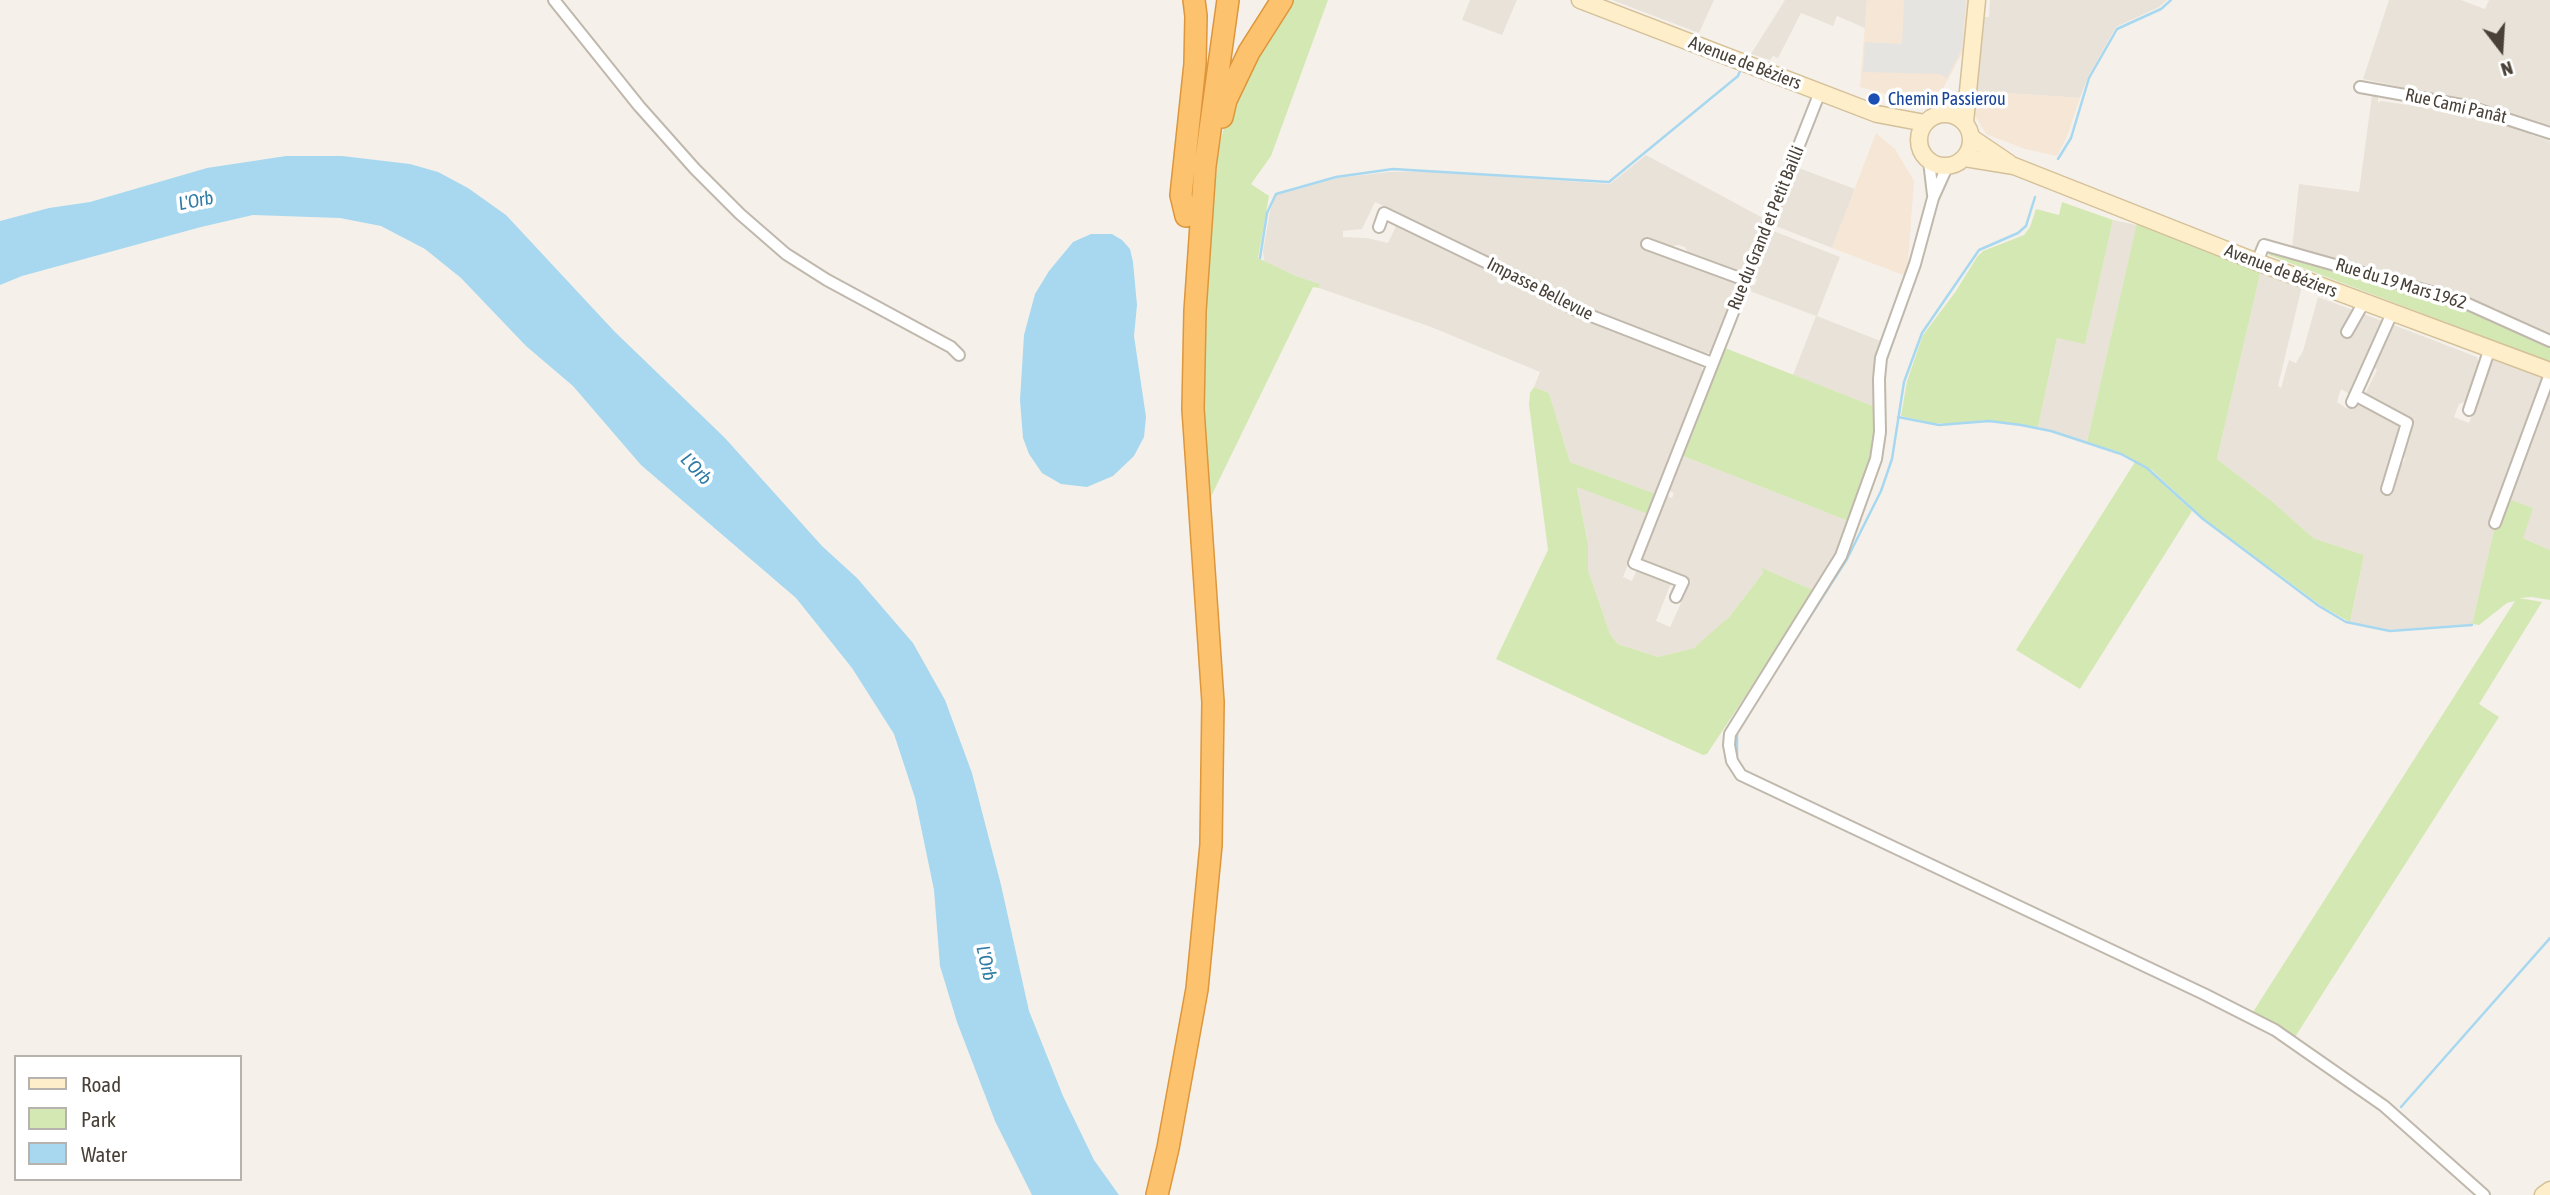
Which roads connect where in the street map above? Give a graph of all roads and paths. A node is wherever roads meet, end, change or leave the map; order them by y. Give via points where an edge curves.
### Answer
1 (554, 0) edge
2 (1194, 0) edge
3 (1214, 0) edge
4 (1228, 0) edge
5 (1282, 0) edge
6 (1583, 0) edge
7 (1977, 0) edge
8 (1968, 75) junction
9 (2360, 87) dead end
10 (1820, 92) junction
11 (1946, 113) junction
12 (1877, 114) junction
13 (1925, 122) junction
14 (1965, 122) junction
15 (2550, 133) edge
16 (1972, 138) junction
17 (1919, 141) junction
18 (1965, 158) junction
19 (1929, 161) junction
20 (2014, 166) junction
21 (1947, 167) junction
22 (1933, 198) junction
23 (1193, 220) junction
24 (1378, 228) dead end
25 (1647, 244) dead end
26 (2257, 262) junction
27 (1745, 281) junction
28 (2364, 302) junction
29 (2392, 313) junction
30 (2347, 332) dead end
31 (2550, 341) edge
32 (2490, 348) junction
33 (959, 355) dead end
34 (1712, 363) junction
35 (2550, 373) edge
36 (2469, 410) dead end
37 (2387, 489) dead end
38 (2496, 523) dead end
39 (1676, 597) dead end
40 (1152, 1186) edge
41 (2550, 1190) edge
42 (2484, 1195) edge
43 (2543, 1195) edge

1 - 33 street via 639,106 749,222 786,254 827,280
2 - 23 highway via 1195,64 1181,195
3 - 23 highway
4 - 23 highway
5 - 23 highway via 1226,100 1209,205
6 - 10 main road, Avenue de Béziers
7 - 8 main road
8 - 11 main road
8 - 14 main road
9 - 15 street, Rue Cami Panât via 2468,106
10 - 12 main road, Avenue de Béziers
10 - 27 street, Rue du Grand et Petit Bailli
11 - 13 main road
11 - 14 main road
12 - 13 main road, Avenue de Béziers
12 - 17 main road, Avenue de Béziers
13 - 17 main road
14 - 16 main road
16 - 18 main road
16 - 20 main road, Avenue de Béziers
17 - 19 main road
18 - 20 main road, Avenue de Béziers
18 - 21 main road
19 - 21 main road
19 - 22 street
20 - 26 main road, Avenue de Béziers
21 - 22 street
22 - 42 street via 1881,358 1877,459 1841,556 1730,734 1732,761 1741,775 2275,1030 2384,1106
23 - 40 highway via 1194,409 1210,645 1212,815 1197,989
24 - 34 street, Impasse Bellevue via 1384,213 1576,310
25 - 27 street
26 - 28 main road, Avenue de Béziers
26 - 31 street, Rue du 19 Mars 1962 via 2264,245 2277,248 2459,300
27 - 34 street, Rue du Grand et Petit Bailli
28 - 29 main road, Avenue de Béziers
28 - 30 street
29 - 32 main road, Avenue de Béziers
29 - 37 street via 2353,398 2407,423
32 - 35 main road, Avenue de Béziers
32 - 36 street
34 - 39 street, Rue du Grand et Petit Bailli via 1633,563 1683,582
35 - 38 street
41 - 43 main road

